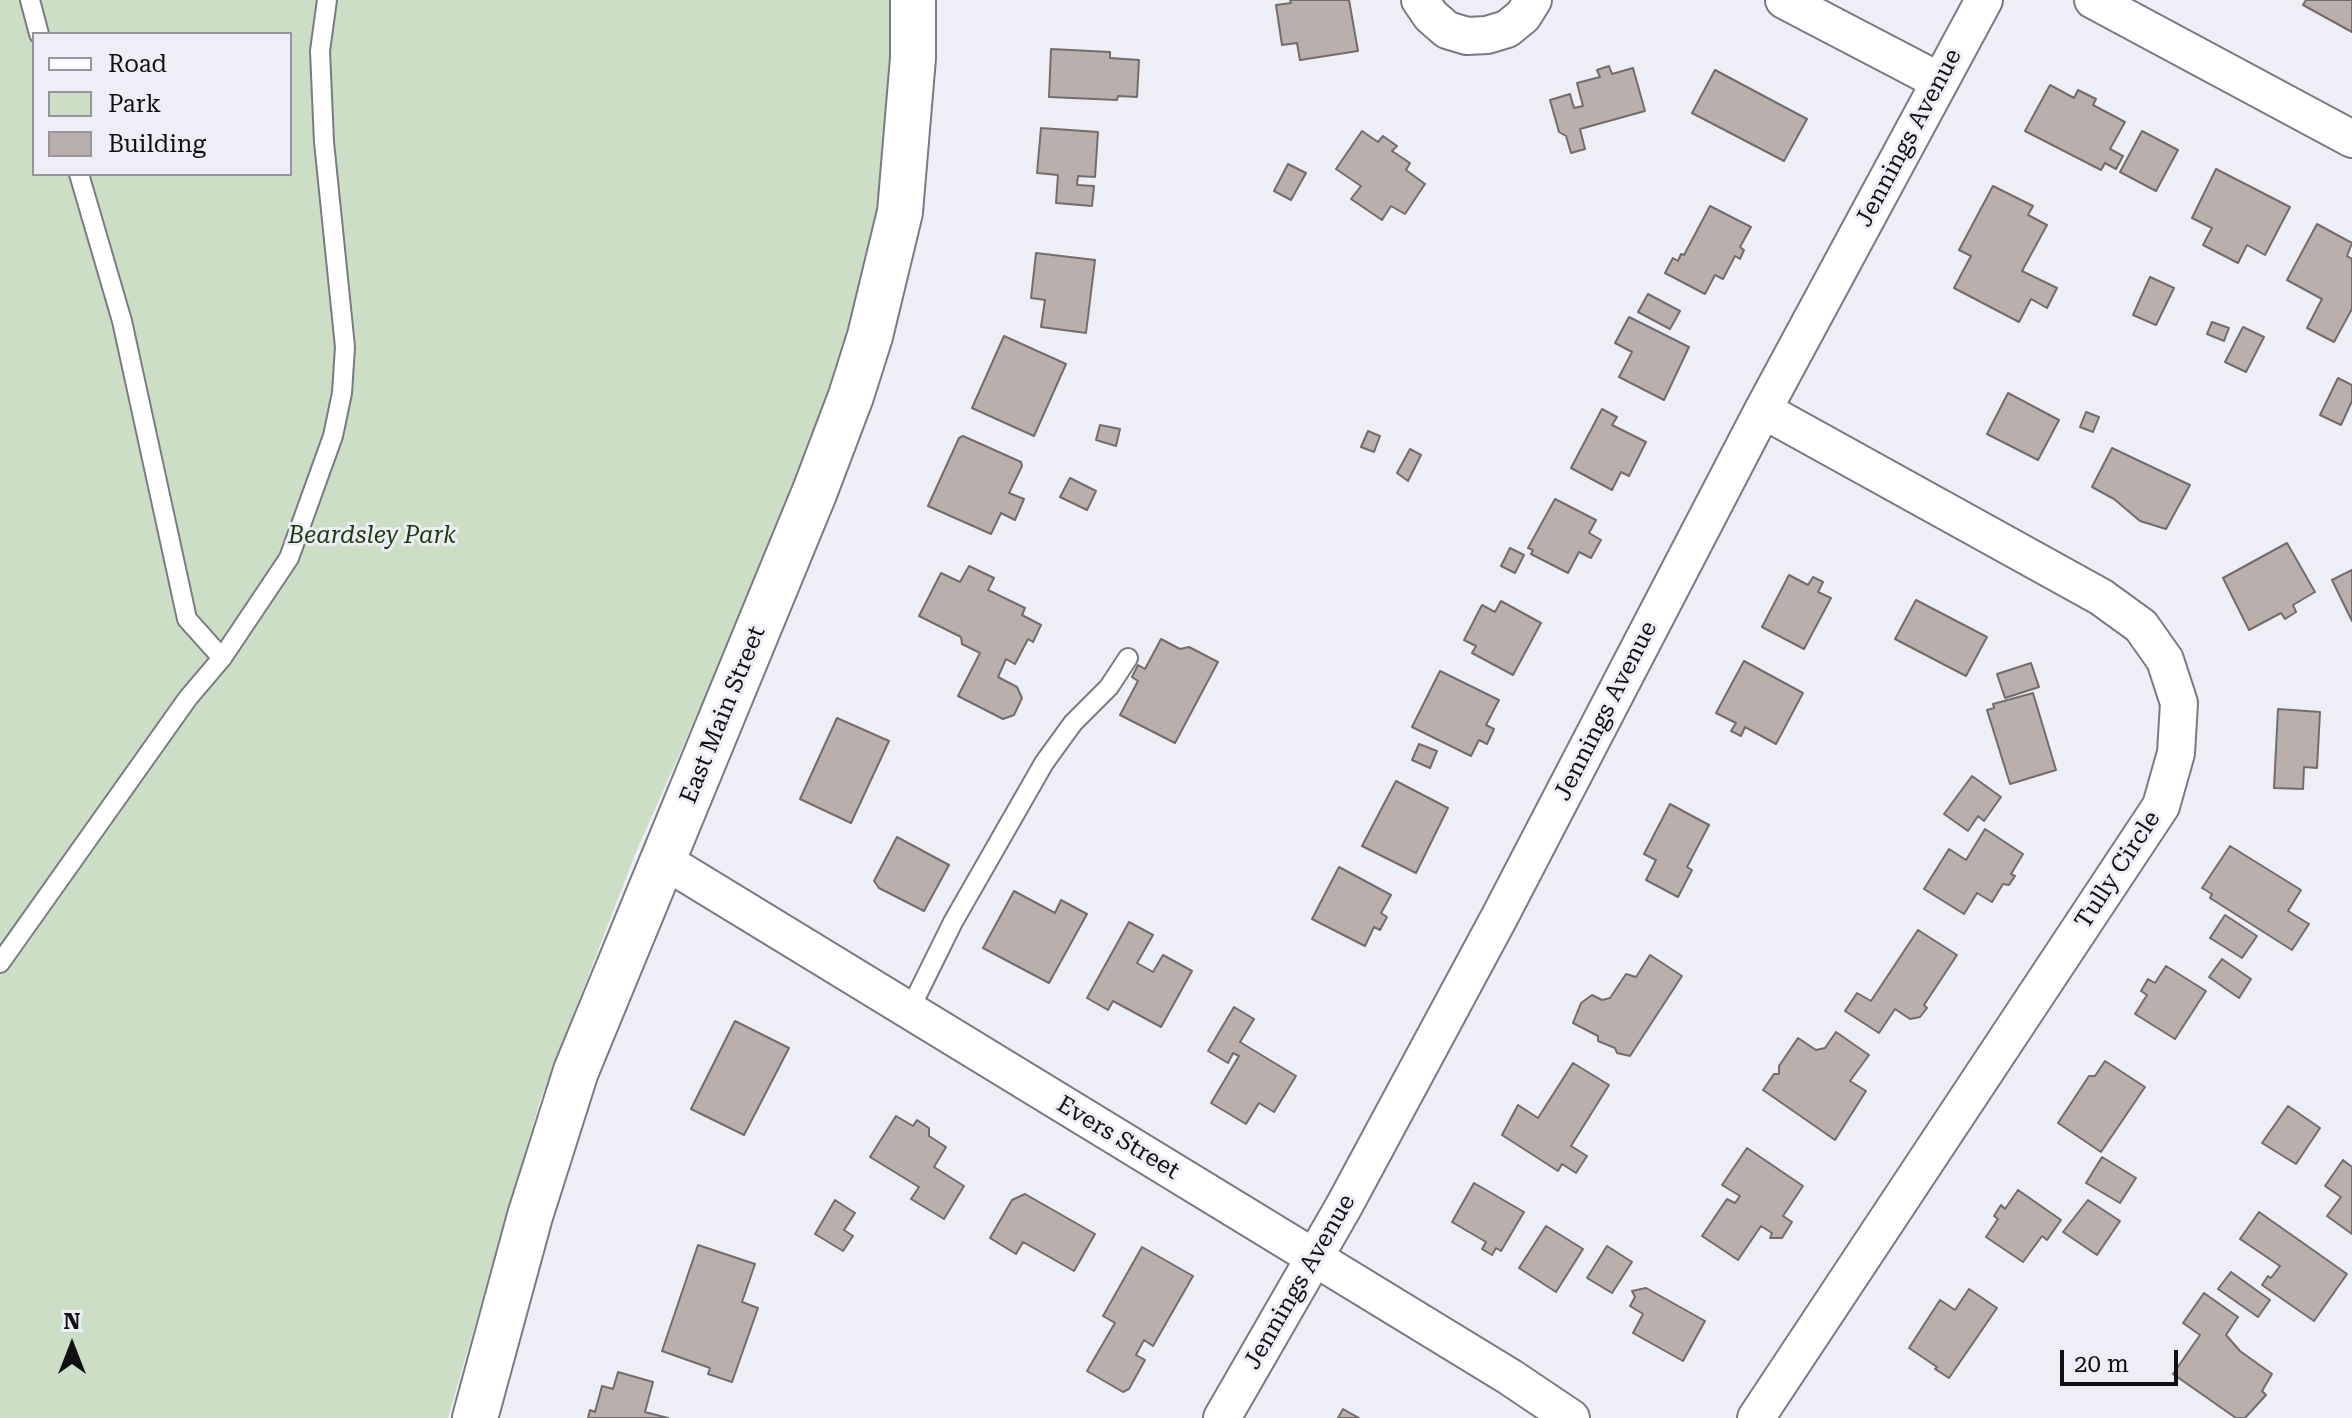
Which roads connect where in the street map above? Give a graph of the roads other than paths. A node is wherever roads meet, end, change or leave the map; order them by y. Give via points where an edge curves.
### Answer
1 (30, 0) edge
2 (327, 0) edge
3 (913, 0) edge
4 (1420, 0) edge
5 (1533, 0) edge
6 (1784, 0) edge
7 (1984, 0) edge
8 (2093, 0) edge
9 (38, 32) edge
10 (1939, 81) junction
11 (2352, 139) edge
12 (80, 176) edge
13 (1763, 410) junction
14 (222, 658) junction
15 (1128, 658) dead end
16 (663, 860) junction
17 (0, 963) edge
18 (909, 1011) junction
19 (1316, 1259) junction
20 (475, 1418) edge
21 (1222, 1418) edge
22 (1571, 1418) edge
23 (1756, 1418) edge

1 - 9 lane
2 - 14 lane via 320,51 345,347 342,393 333,436 289,558
3 - 16 main road, East Main Street via 900,212 870,336 815,491
4 - 5 street via 1447,30 1467,36 1507,29
6 - 10 street
7 - 10 street, Jennings Avenue
8 - 11 street
10 - 13 street, Jennings Avenue
12 - 14 lane via 122,321 187,619
13 - 19 street, Jennings Avenue
13 - 23 street, Tully Circle via 2101,597 2141,626 2165,660 2179,703 2176,753 2161,806
14 - 17 lane
15 - 18 lane via 1044,763
16 - 18 street, Evers Street
16 - 20 main road, East Main Street via 571,1085
18 - 19 street, Evers Street
19 - 21 street, Jennings Avenue
19 - 22 street, Evers Street

